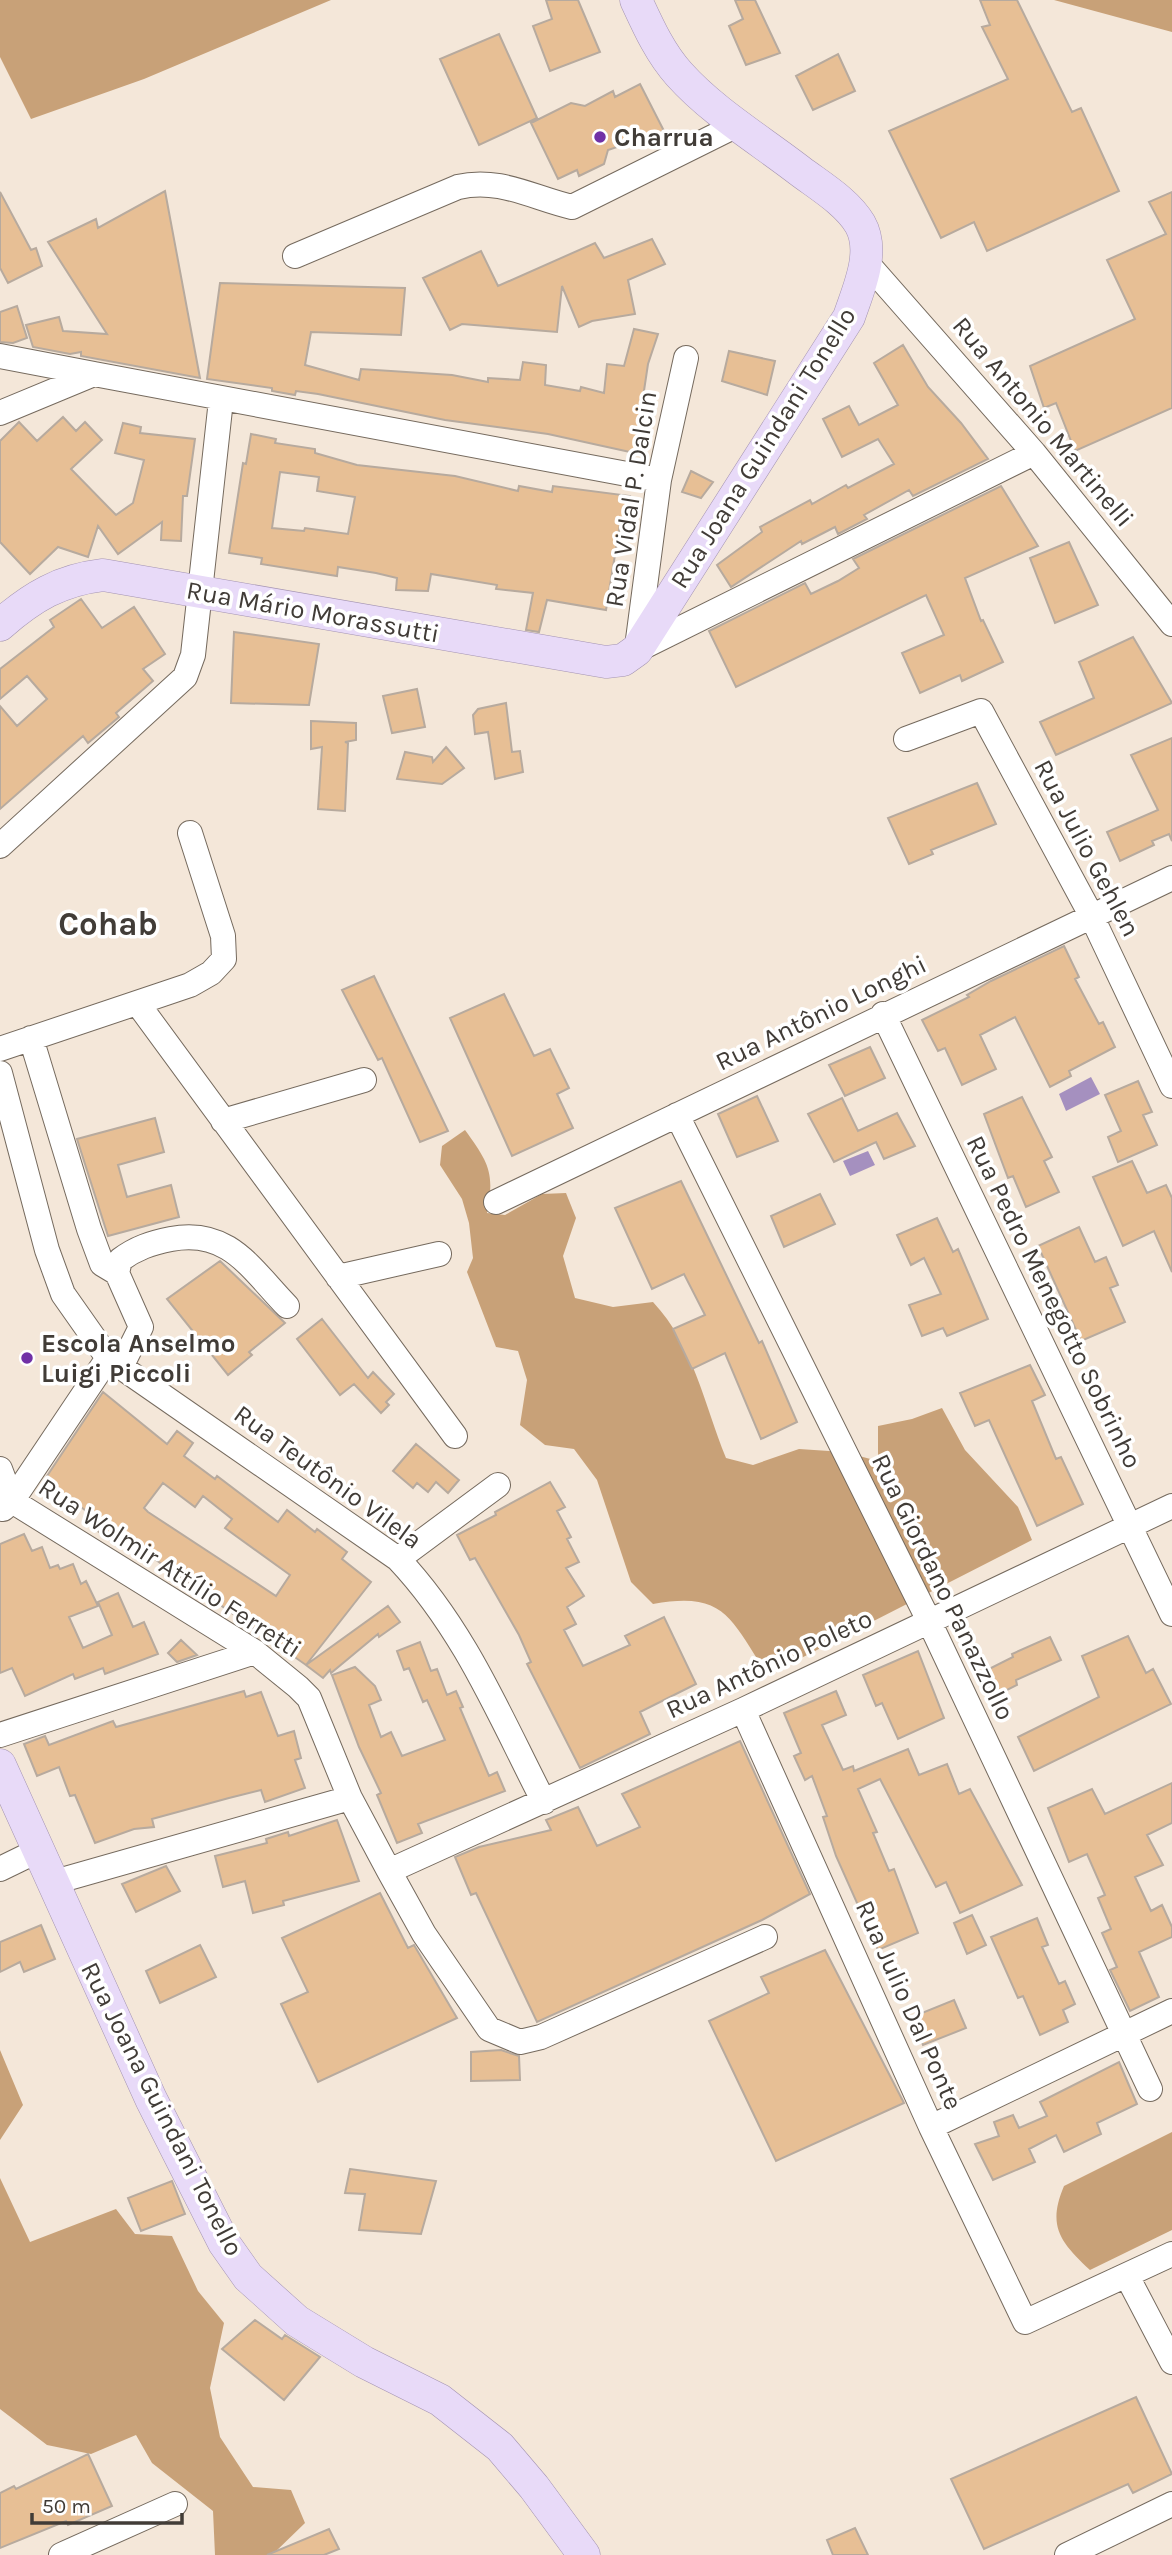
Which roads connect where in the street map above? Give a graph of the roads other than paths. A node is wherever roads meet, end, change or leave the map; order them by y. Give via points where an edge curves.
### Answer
1 (636, 0) edge
2 (739, 124) junction
3 (295, 256) dead end
4 (866, 262) junction
5 (0, 356) edge
6 (686, 358) dead end
7 (94, 374) junction
8 (220, 400) junction
9 (0, 413) edge
10 (1034, 453) junction
11 (659, 480) junction
12 (200, 593) junction
13 (1172, 624) edge
14 (0, 625) edge
15 (637, 650) junction
16 (906, 739) dead end
17 (190, 834) dead end
18 (0, 846) edge
19 (1172, 878) edge
20 (1091, 915) junction
21 (138, 1004) junction
22 (883, 1014) junction
23 (30, 1038) junction
24 (0, 1049) edge
25 (0, 1073) edge
26 (364, 1080) dead end
27 (1172, 1086) edge
28 (677, 1115) junction
29 (223, 1121) junction
30 (496, 1202) dead end
31 (439, 1254) dead end
32 (117, 1273) junction
33 (338, 1277) junction
34 (287, 1306) dead end
35 (114, 1363) junction
36 (455, 1436) dead end
37 (0, 1469) edge
38 (498, 1486) dead end
39 (6, 1506) edge
40 (1172, 1506) edge
41 (1129, 1527) junction
42 (398, 1559) junction
43 (1172, 1614) edge
44 (929, 1621) junction
45 (255, 1652) junction
46 (743, 1710) junction
47 (0, 1735) edge
48 (0, 1765) edge
49 (350, 1798) junction
50 (544, 1802) junction
51 (37, 1851) junction
52 (0, 1868) edge
53 (389, 1871) junction
54 (51, 1883) junction
55 (765, 1937) dead end
56 (1172, 2011) edge
57 (1123, 2035) junction
58 (1150, 2089) dead end
59 (930, 2127) junction
60 (1172, 2254) edge
61 (1127, 2276) junction
62 (1172, 2362) edge
63 (175, 2504) dead end
64 (1172, 2504) edge
65 (61, 2555) edge
66 (584, 2555) edge
67 (1067, 2555) edge

1 - 2 main road, Rua Joana Guindani Tonello via 677,72 705,101
2 - 3 street via 572,207 478,182
2 - 4 main road, Rua Joana Guindani Tonello via 853,216 866,241
4 - 10 street, Rua Antonio Martinelli
4 - 15 main road, Rua Joana Guindani Tonello via 849,317
5 - 7 street
6 - 11 street, Rua Vidal P. Dalcin
7 - 8 street
7 - 9 street
8 - 11 street
8 - 12 street
10 - 13 street, Rua Antonio Martinelli
10 - 15 street
11 - 15 street, Rua Vidal P. Dalcin
12 - 14 main road, Rua Mário Morassutti via 103,575 72,578 45,591
12 - 15 main road, Rua Mário Morassutti via 606,662 623,660
12 - 18 street via 193,654 185,677
16 - 20 street, Rua Julio Gehlen via 981,711
17 - 21 street via 223,936 223,960 190,985
19 - 20 street, Rua Antônio Longhi
20 - 22 street, Rua Antônio Longhi
20 - 27 street, Rua Julio Gehlen
21 - 23 street
21 - 29 street
22 - 28 street, Rua Antônio Longhi
22 - 41 street, Rua Pedro Menegotto Sobrinho
23 - 24 street
23 - 32 street via 89,1229 102,1264
25 - 35 street, Rua Teutônio Vilela via 63,1294
26 - 29 street
28 - 30 street, Rua Antônio Longhi
28 - 44 street, Rua Giordano Panazzollo
29 - 33 street
31 - 33 street
32 - 34 street via 120,1260 134,1250 195,1235 230,1247
32 - 35 street via 141,1327
33 - 36 street
35 - 39 street
35 - 42 street, Rua Teutônio Vilela
37 - 39 street
38 - 42 street
39 - 45 street, Rua Wolmir Attílio Ferretti
40 - 41 street, Rua Antônio Poleto
41 - 43 street, Rua Pedro Menegotto Sobrinho
41 - 44 street, Rua Antônio Poleto
42 - 50 street, Rua Teutônio Vilela via 427,1589 456,1631
44 - 46 street, Rua Antônio Poleto
44 - 57 street, Rua Giordano Panazzollo
45 - 47 street
45 - 49 street, Rua Wolmir Attílio Ferretti via 309,1698
46 - 50 street, Rua Antônio Poleto
46 - 59 street, Rua Julio Dal Ponte
48 - 51 main road, Rua Joana Guindani Tonello
49 - 53 street, Rua Wolmir Attílio Ferretti
49 - 54 street
50 - 53 street, Rua Antônio Poleto
51 - 52 street
51 - 54 main road, Rua Joana Guindani Tonello
53 - 55 street, Rua Wolmir Attílio Ferretti via 424,1934 489,2029 520,2042 611,2008
54 - 66 main road, Rua Joana Guindani Tonello via 151,2099 224,2243 248,2277 297,2321 363,2362 440,2400 500,2447
56 - 57 street
57 - 58 street, Rua Giordano Panazzollo
57 - 59 street
59 - 61 street, Rua Julio Dal Ponte via 1025,2322
60 - 61 street
61 - 62 street
63 - 65 street
64 - 67 street

